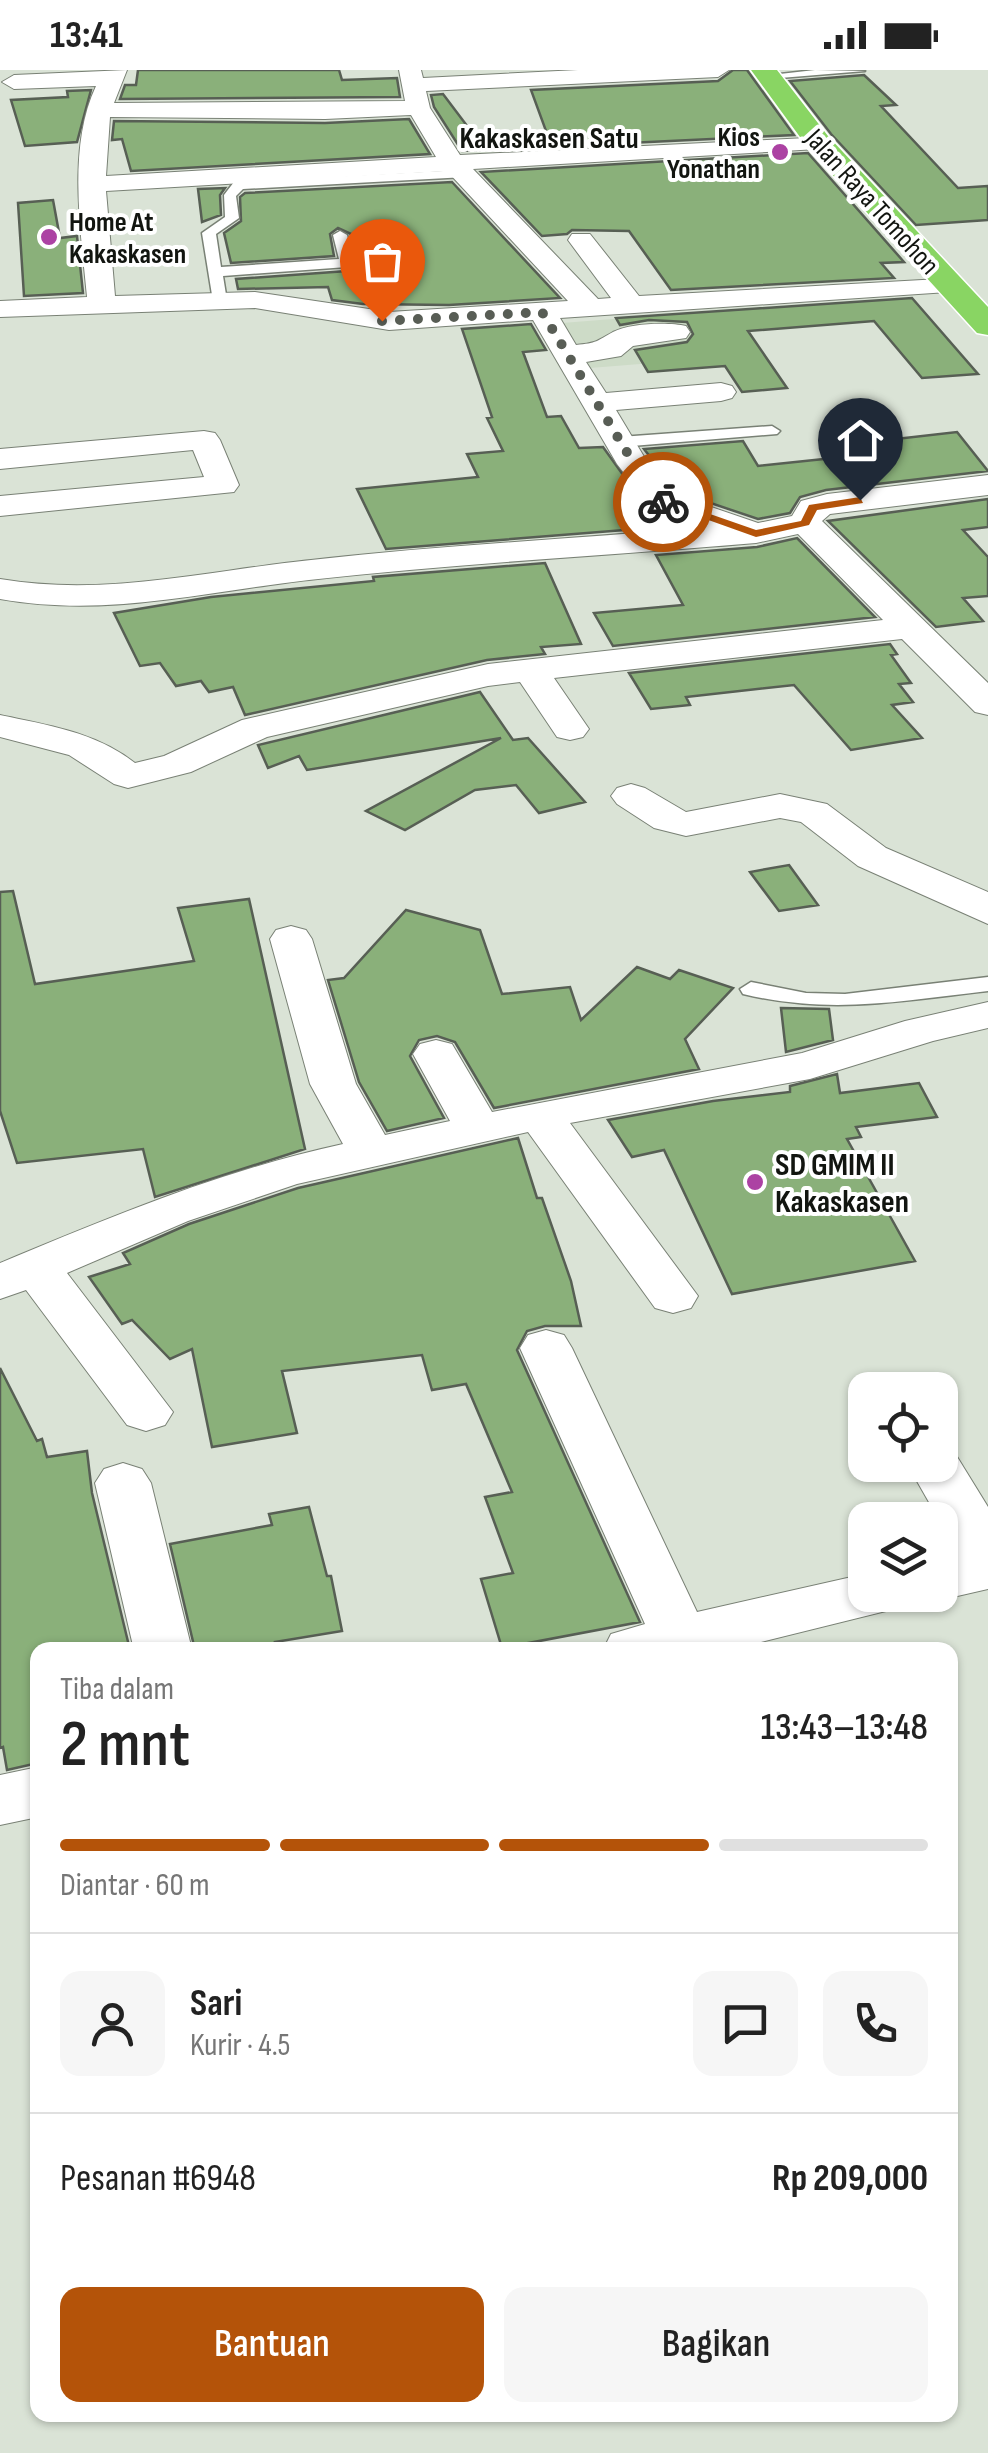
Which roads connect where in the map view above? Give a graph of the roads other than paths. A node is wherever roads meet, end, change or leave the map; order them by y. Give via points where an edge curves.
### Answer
1 (718, 70) edge
2 (859, 71) edge
3 (766, 73) edge
4 (113, 75) edge
5 (14, 82) dead end
6 (413, 88) edge
7 (100, 110) junction
8 (238, 110) junction
9 (818, 142) junction
10 (247, 144) dead end
11 (457, 168) junction
12 (311, 179) junction
13 (93, 184) junction
14 (263, 196) dead end
15 (340, 236) dead end
16 (581, 240) dead end
17 (948, 284) junction
18 (218, 287) junction
19 (102, 305) junction
20 (632, 306) junction
21 (592, 308) junction
22 (0, 309) edge
23 (542, 312) junction
24 (988, 326) edge
25 (676, 332) dead end
26 (568, 355) junction
27 (721, 392) dead end
28 (597, 403) junction
29 (772, 431) dead end
30 (620, 442) junction
31 (0, 459) edge
32 (988, 485) edge
33 (9, 505) edge
34 (805, 523) junction
35 (756, 533) junction
36 (0, 589) edge
37 (130, 596) junction
38 (912, 627) junction
39 (144, 632) dead end
40 (529, 669) junction
41 (988, 704) edge
42 (0, 726) edge
43 (570, 729) dead end
44 (631, 796) dead end
45 (988, 911) edge
46 (292, 939) dead end
47 (988, 984) edge
48 (751, 988) dead end
49 (988, 1015) edge
50 (436, 1054) dead end
51 (540, 1116) junction
52 (478, 1129) junction
53 (371, 1152) junction
54 (17, 1274) edge
55 (673, 1296) dead end
56 (546, 1348) dead end
57 (146, 1412) dead end
58 (946, 1482) edge
59 (123, 1483) dead end
60 (988, 1555) edge
61 (988, 1568) edge
62 (958, 1575) edge
63 (848, 1600) edge
64 (161, 1642) edge
65 (655, 1642) edge
66 (665, 1642) edge
67 (30, 1794) edge
68 (0, 1800) edge

1 - 6 street
2 - 3 lane
3 - 9 highway, Jalan Raya Tomohon
4 - 5 street
4 - 7 street
6 - 8 street
6 - 11 street
7 - 8 street
7 - 13 street
8 - 10 street
9 - 11 street
9 - 17 highway, Jalan Raya Tomohon
11 - 12 lane
11 - 13 street
11 - 21 street
12 - 14 lane via 316,191
12 - 18 lane via 248,182 234,189 232,218 209,232
13 - 19 street
15 - 18 lane via 347,264
16 - 20 street
17 - 20 street
17 - 24 highway, Jalan Raya Tomohon
18 - 19 street
18 - 23 street via 382,321
19 - 22 street
20 - 21 street
21 - 23 street
23 - 26 street
25 - 26 street
26 - 28 street
27 - 28 street
28 - 30 street
29 - 30 lane
30 - 35 street via 664,502
31 - 33 street via 204,440 236,515 26,532
32 - 34 street via 828,504 813,508
34 - 35 street
34 - 38 street
35 - 37 street via 338,568
36 - 37 street via 73,598
37 - 39 street
38 - 40 street
38 - 41 street
40 - 42 street via 255,728 139,776 128,776 76,743
40 - 43 street
44 - 45 street via 686,824 780,806 813,812 872,857
46 - 53 street via 333,1084
47 - 48 lane via 845,1001
49 - 51 street via 794,1068
50 - 52 street
51 - 52 street
51 - 55 street
52 - 53 street
53 - 54 street via 228,1190
54 - 57 street
56 - 65 street
58 - 60 street
59 - 64 street
61 - 62 street
63 - 66 street
67 - 68 street

